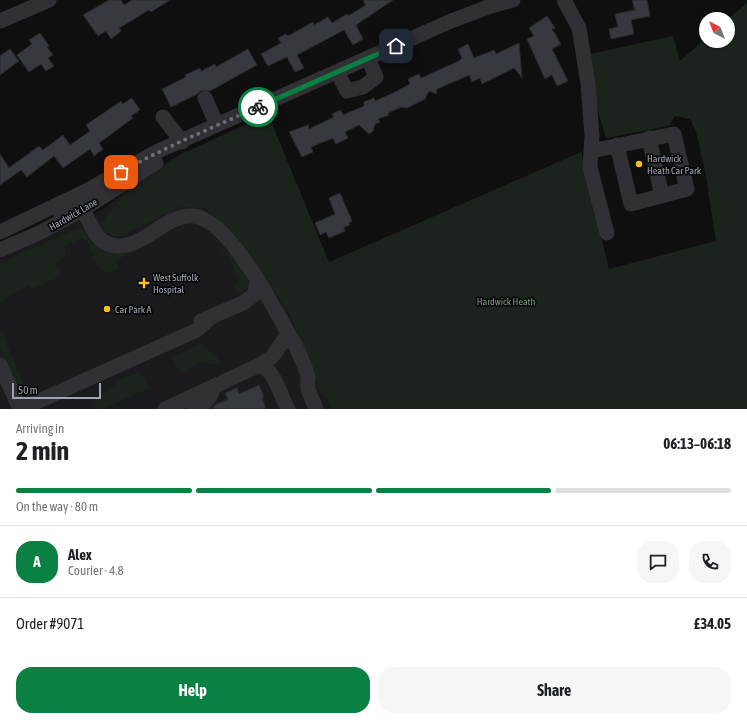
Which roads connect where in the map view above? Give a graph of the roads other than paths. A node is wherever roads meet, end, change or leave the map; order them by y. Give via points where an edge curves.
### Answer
1 (49, 0) edge
2 (513, 0) edge
3 (564, 0) edge
4 (0, 21) edge
5 (368, 58) junction
6 (337, 72) junction
7 (204, 98) dead end
8 (163, 117) dead end
9 (217, 125) junction
10 (649, 138) junction
11 (182, 142) junction
12 (617, 145) junction
13 (591, 151) junction
14 (662, 196) junction
15 (85, 215) junction
16 (0, 232) edge
17 (607, 233) dead end
18 (0, 237) edge
19 (0, 250) edge
20 (257, 280) junction
21 (210, 318) junction
22 (288, 334) junction
23 (139, 348) dead end
24 (114, 358) dead end
25 (0, 365) edge
26 (260, 365) junction
27 (87, 371) dead end
28 (62, 383) dead end
29 (214, 386) junction
30 (19, 407) edge
31 (169, 408) edge
32 (194, 409) edge
33 (288, 409) edge
34 (316, 409) edge

1 - 4 street
2 - 5 street, Hardwick Lane via 451,21
3 - 13 street via 579,28 588,83
5 - 6 street, Hardwick Lane
5 - 6 street via 376,77 362,87 347,91
6 - 9 street, Hardwick Lane
7 - 9 street
8 - 11 street
9 - 11 street, Hardwick Lane
10 - 12 street
10 - 14 street
10 - 14 street via 674,134 687,189
11 - 15 street, Hardwick Lane
11 - 16 street, Hardwick Lane via 158,151 84,192
12 - 13 street
12 - 14 street via 631,204
13 - 17 street via 590,167
15 - 18 street via 77,206 71,207 10,236
15 - 19 street, Hardwick Lane
15 - 20 street via 96,235 117,246 128,245 182,217 202,218 236,247
20 - 21 street via 255,294 243,303
20 - 22 street
21 - 23 street via 188,322 176,331
21 - 30 street via 197,330
22 - 26 street via 272,357
22 - 34 street via 308,378 308,389
24 - 27 street
25 - 30 street
26 - 29 street
26 - 33 street via 268,369
28 - 30 street
29 - 31 street
29 - 32 street via 206,404

